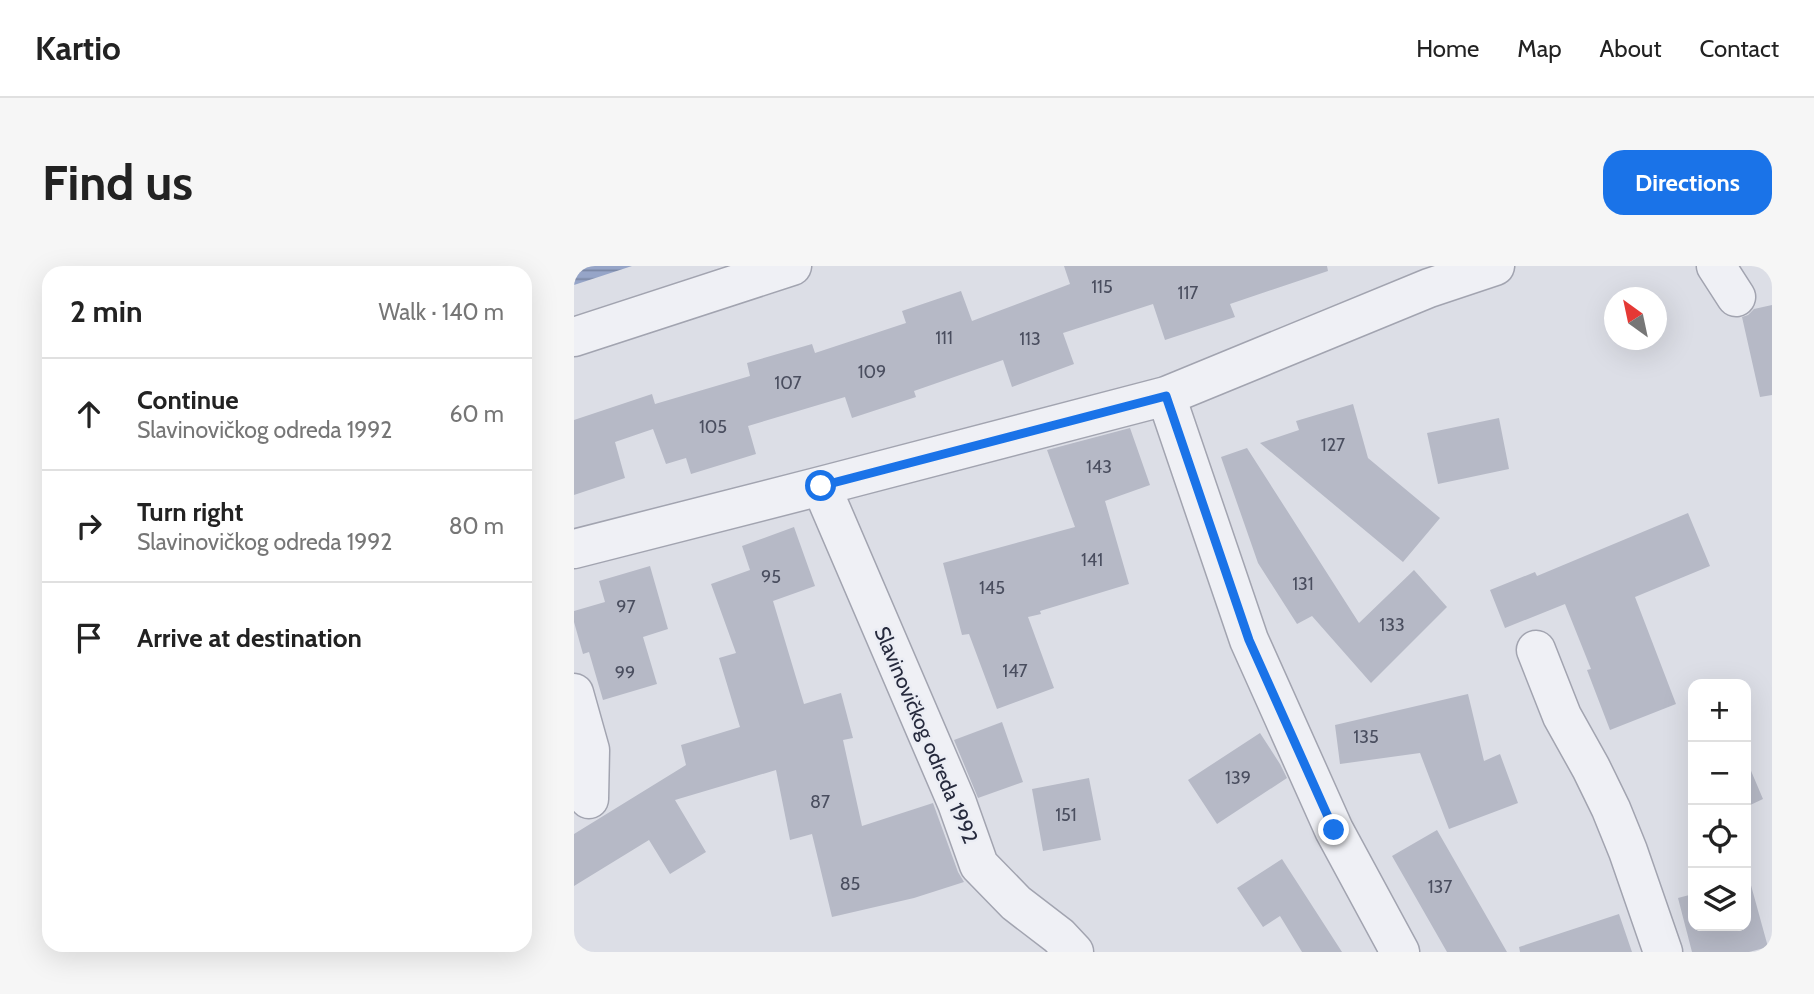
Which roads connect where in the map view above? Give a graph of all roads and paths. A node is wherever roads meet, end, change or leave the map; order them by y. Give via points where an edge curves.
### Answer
1 (792, 266) edge
2 (1495, 266) edge
3 (574, 337) edge
4 (1166, 396) junction
5 (821, 486) junction
6 (574, 549) edge
7 (1536, 650) dead end
8 (574, 693) edge
9 (589, 799) dead end
10 (1074, 952) edge
11 (1399, 952) edge
12 (1663, 952) edge

1 - 3 street
2 - 4 street via 1429,288
4 - 5 street
4 - 11 street via 1249,640 1334,830
5 - 6 street
5 - 10 street, Slavinovičkog odreda 1992 via 957,803 979,865
7 - 12 street via 1562,716 1611,809
8 - 9 street via 590,750

